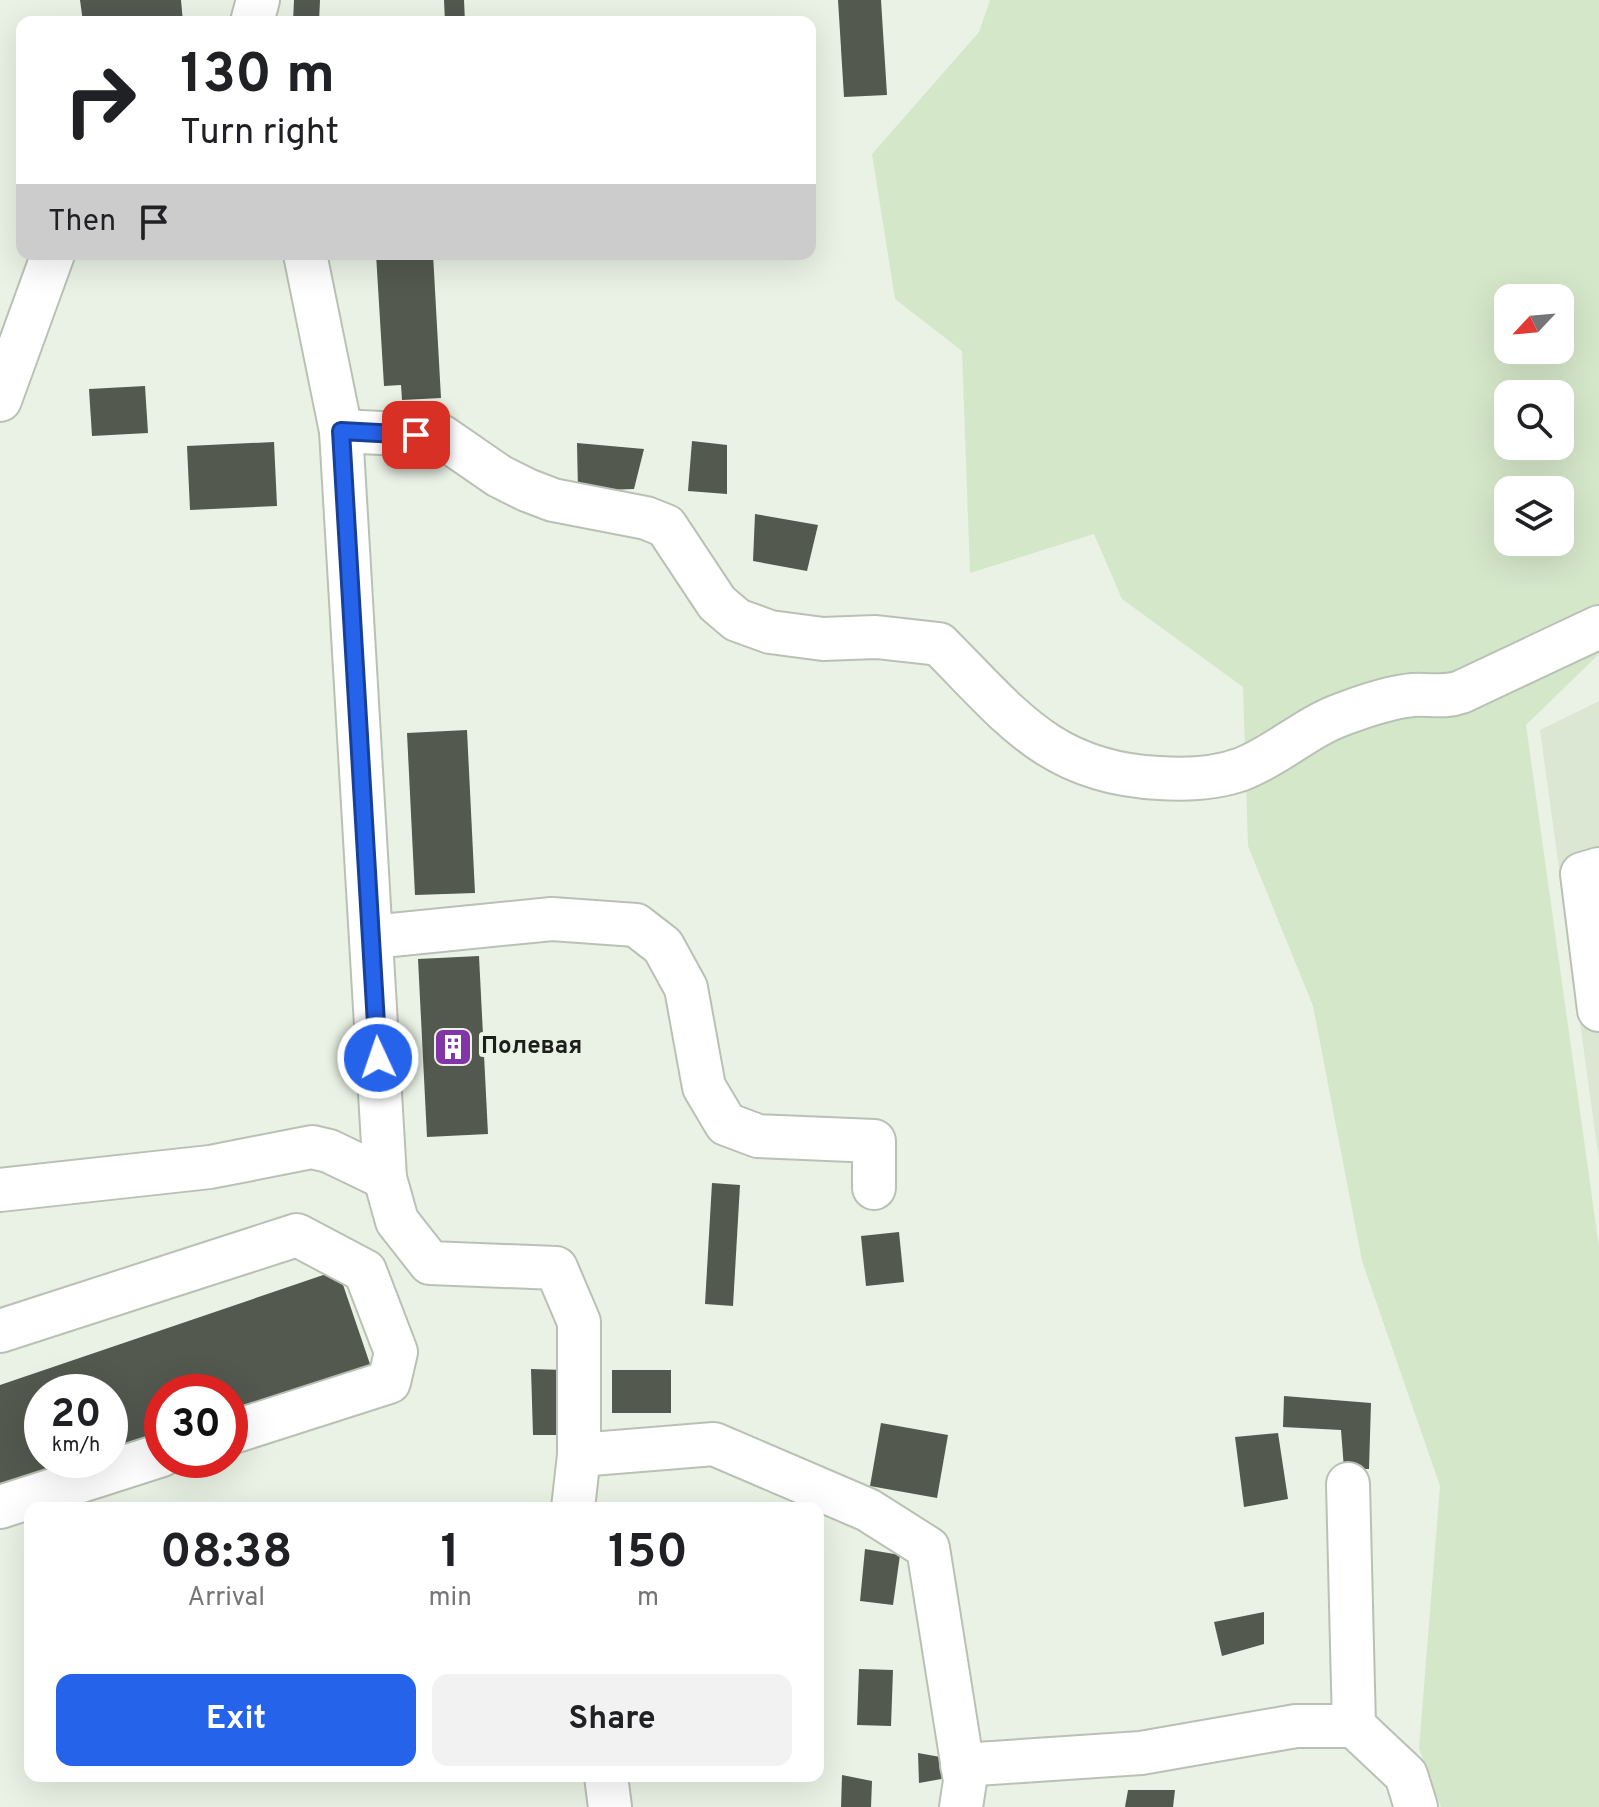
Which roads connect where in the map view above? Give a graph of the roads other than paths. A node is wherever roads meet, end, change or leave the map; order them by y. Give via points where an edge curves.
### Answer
1 (51, 260) edge
2 (306, 260) edge
3 (0, 400) edge
4 (341, 431) junction
5 (1599, 627) edge
6 (1599, 869) edge
7 (372, 937) junction
8 (1599, 1010) edge
9 (385, 1178) junction
10 (874, 1188) dead end
11 (0, 1190) edge
12 (0, 1331) edge
13 (248, 1427) edge
14 (579, 1455) junction
15 (144, 1461) edge
16 (1348, 1484) dead end
17 (574, 1502) edge
18 (0, 1507) edge
19 (1354, 1726) junction
20 (962, 1765) junction
21 (607, 1782) edge
22 (610, 1807) edge
23 (961, 1807) edge
24 (1416, 1807) edge

1 - 3 street
2 - 4 street
4 - 5 street via 441,436 527,490 666,526 717,603 737,620 770,632 939,644 1038,739 1071,759 1119,775 1216,777 1263,760 1347,712 1412,695 1456,694
4 - 7 street
6 - 8 street via 1582,874
7 - 9 street
7 - 10 street via 552,919 636,925 663,946 686,988 704,1087 726,1124 758,1136 874,1141
9 - 11 street via 312,1147 210,1167
9 - 14 street via 397,1221 430,1263 556,1268 579,1322
12 - 13 street via 297,1235 365,1271 396,1352 389,1382
14 - 17 street
14 - 20 street via 714,1444 868,1510 928,1548
15 - 18 street
16 - 19 street
19 - 20 street via 1296,1726 1141,1753
19 - 24 street via 1406,1775
20 - 23 street
21 - 22 street

